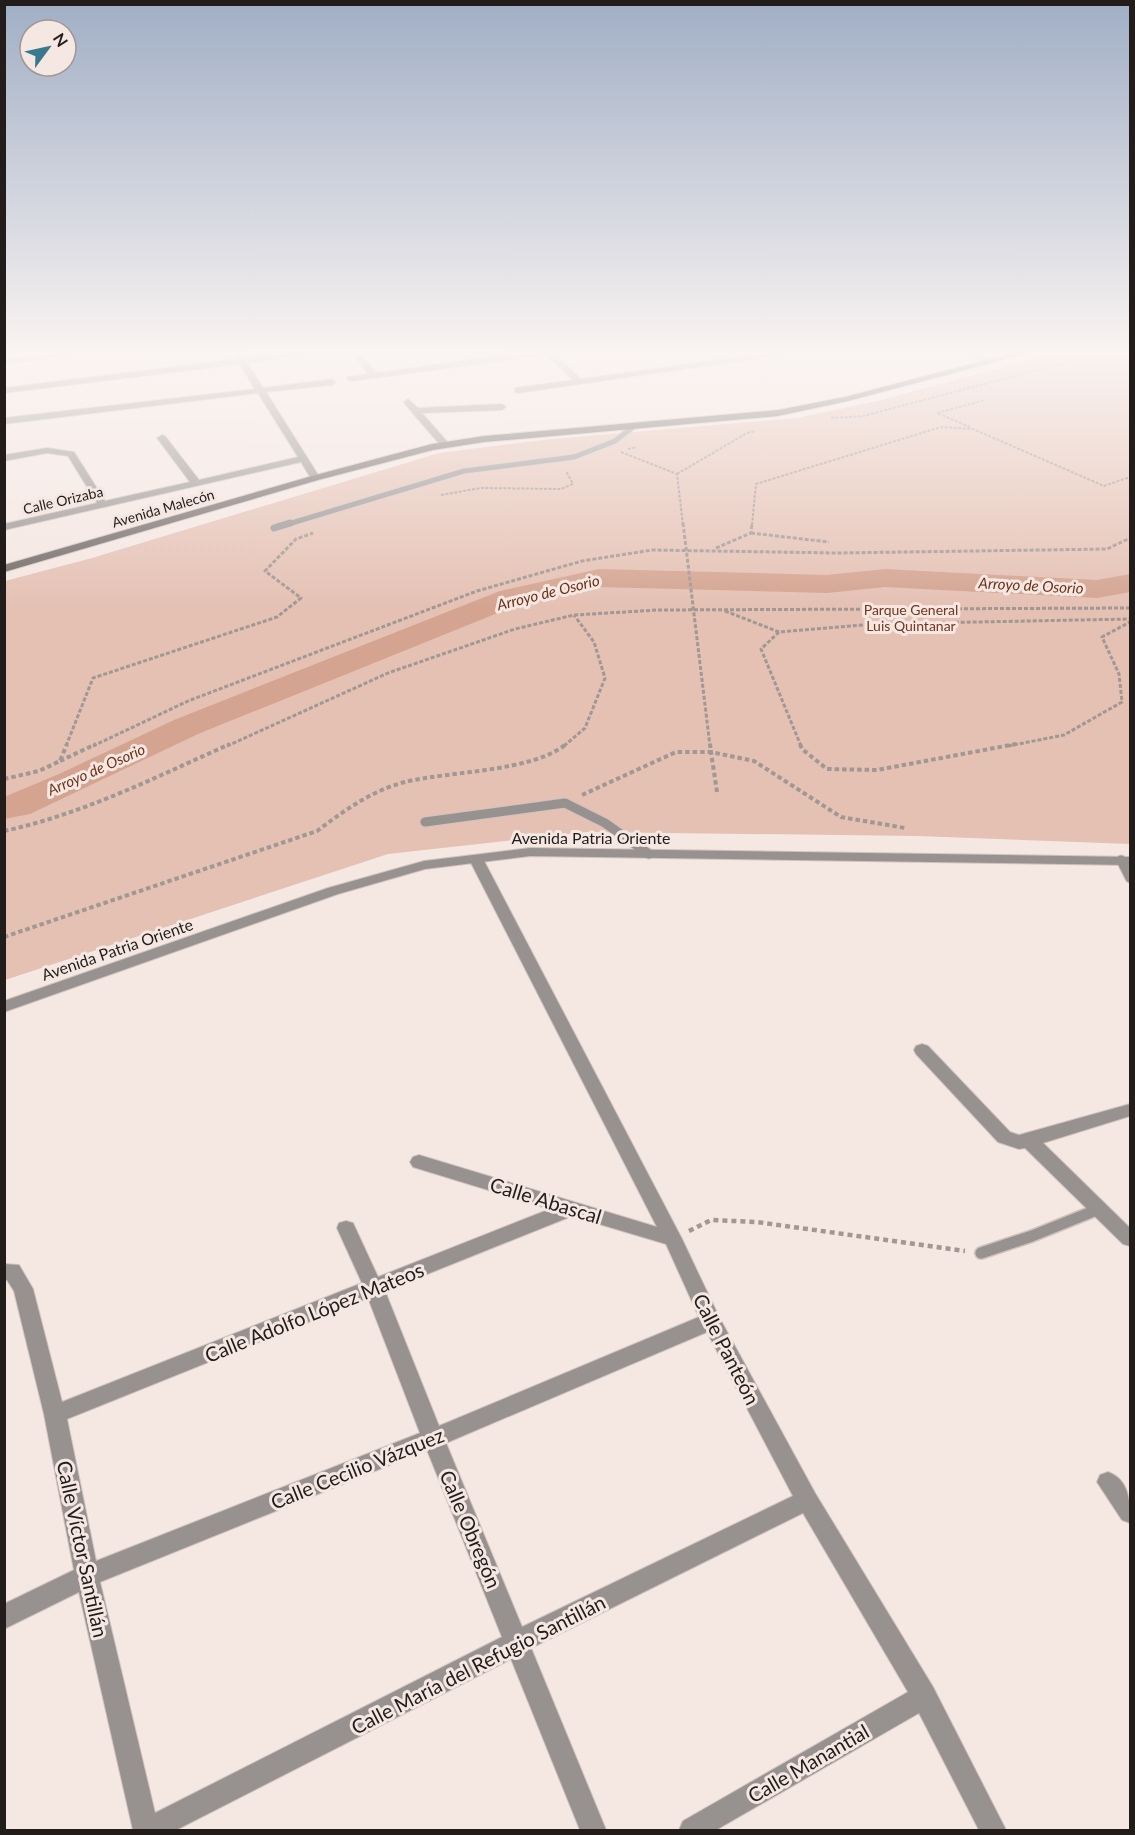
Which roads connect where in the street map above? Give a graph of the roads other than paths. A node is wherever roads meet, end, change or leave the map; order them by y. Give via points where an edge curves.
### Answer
1 (288, 436) edge
2 (437, 436) edge
3 (526, 436) edge
4 (622, 436) edge
5 (162, 438) dead end
6 (445, 445) junction
7 (4, 458) edge
8 (303, 459) junction
9 (315, 478) junction
10 (196, 483) junction
11 (103, 505) junction
12 (6, 524) edge
13 (274, 528) dead end
14 (4, 569) edge
15 (425, 822) dead end
16 (649, 854) junction
17 (476, 859) junction
18 (1126, 860) edge
19 (1131, 878) edge
20 (4, 1007) edge
21 (922, 1050) dead end
22 (1131, 1110) edge
23 (1029, 1141) junction
24 (419, 1161) dead end
25 (572, 1208) junction
26 (1099, 1209) junction
27 (346, 1228) dead end
28 (673, 1239) junction
29 (1131, 1239) edge
30 (981, 1253) road end
31 (8, 1272) edge
32 (374, 1288) junction
33 (711, 1321) junction
34 (55, 1414) junction
35 (433, 1438) junction
36 (1108, 1482) dead end
37 (807, 1500) junction
38 (1131, 1512) edge
39 (87, 1576) junction
40 (4, 1617) edge
41 (518, 1642) junction
42 (924, 1696) junction
43 (148, 1830) edge
44 (593, 1830) edge
45 (692, 1830) edge
46 (993, 1830) edge

1 - 8 street
2 - 6 street
3 - 6 main road, Avenida Malecón
4 - 13 lane via 560,460 464,471
5 - 10 street
6 - 9 main road, Avenida Malecón
7 - 11 street via 63,450 70,454
8 - 9 street
8 - 10 street, Calle Orizaba
9 - 14 main road, Avenida Malecón
10 - 11 street, Calle Orizaba
11 - 12 street, Calle Orizaba
15 - 16 lane via 565,803 605,823
16 - 17 street, Avenida Patria Oriente via 530,852
16 - 18 street, Avenida Patria Oriente
17 - 20 street, Avenida Patria Oriente via 424,864 333,891
17 - 28 street, Calle Panteón
18 - 19 lane
21 - 23 street via 1004,1137
22 - 23 street
23 - 26 street
24 - 25 street, Calle Abascal
25 - 28 street, Calle Abascal
25 - 32 street, Calle Adolfo López Mateos
26 - 29 street
26 - 30 lane
27 - 32 street, Calle Obregón
28 - 33 street, Calle Panteón
31 - 34 street, Calle Víctor Santillán via 23,1289
32 - 34 street, Calle Adolfo López Mateos
32 - 35 street, Calle Obregón
33 - 35 street, Calle Cecilio Vázquez
33 - 37 street, Calle Panteón
34 - 39 street, Calle Víctor Santillán
35 - 39 street, Calle Cecilio Vázquez
35 - 41 street, Calle Obregón
36 - 38 street
37 - 41 street, Calle María del Refugio Santillán
37 - 42 street, Calle Panteón
39 - 40 street, Calle Cecilio Vázquez
39 - 43 street, Calle Víctor Santillán
41 - 43 street, Calle María del Refugio Santillán
41 - 44 street, Calle Obregón
42 - 45 street, Calle Manantial
42 - 46 street, Calle Panteón

